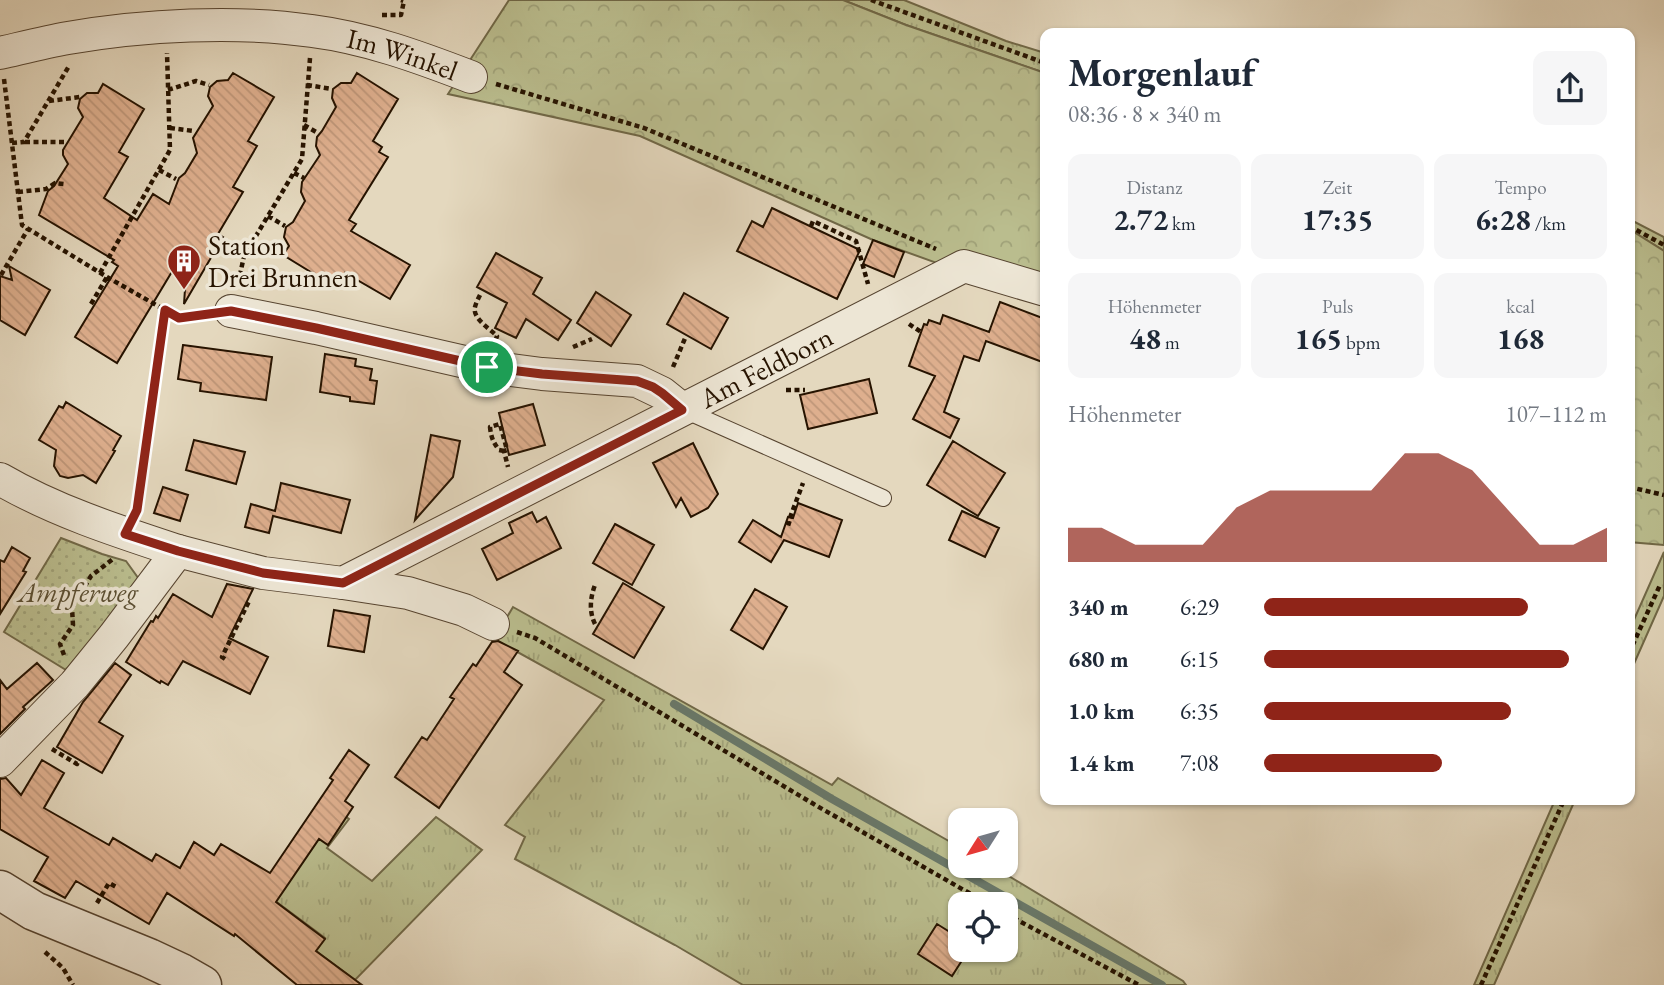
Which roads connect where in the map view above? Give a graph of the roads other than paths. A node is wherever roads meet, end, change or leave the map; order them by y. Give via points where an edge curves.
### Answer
1 (0, 53) edge
2 (471, 77) road end
3 (1040, 288) edge
4 (231, 311) road end
5 (682, 410) junction
6 (0, 480) edge
7 (883, 498) dead end
8 (178, 551) junction
9 (343, 583) junction
10 (493, 624) road end
11 (0, 761) edge
12 (0, 890) edge
13 (202, 985) edge

1 - 2 street, Im Winkel via 125,30 219,26 313,31 359,40
3 - 5 street, Am Feldborn via 964,266
4 - 5 street via 487,367 637,381 653,387
5 - 7 lane
5 - 9 street, Am Feldborn
6 - 8 street via 69,512
8 - 9 street via 263,573
8 - 11 street via 75,684
9 - 10 street via 408,593
12 - 13 street via 34,911

